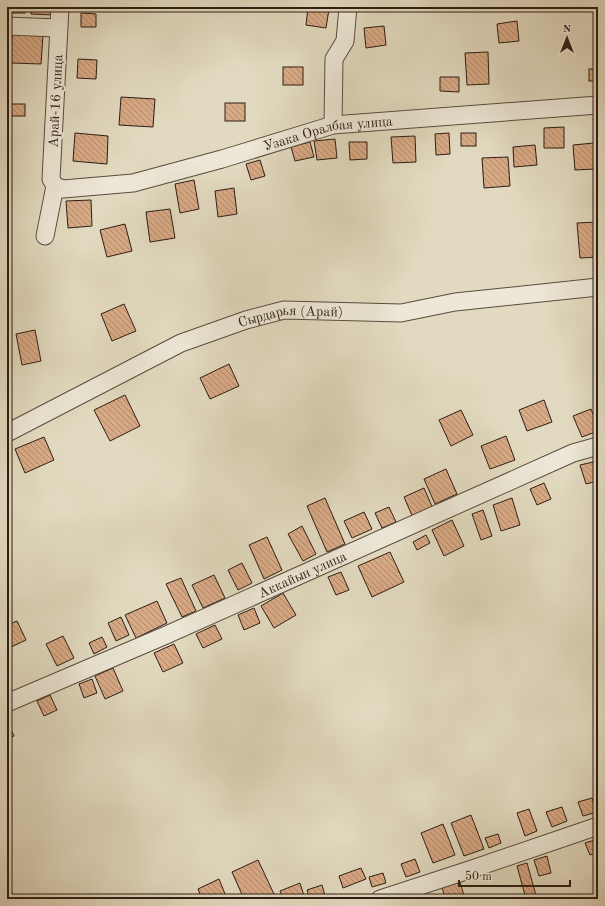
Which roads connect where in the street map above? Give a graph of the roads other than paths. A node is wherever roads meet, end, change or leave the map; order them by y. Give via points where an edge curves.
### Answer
1 (60, 7) edge
2 (348, 7) edge
3 (7, 26) edge
4 (58, 28) junction
5 (598, 105) edge
6 (333, 125) junction
7 (59, 188) junction
8 (45, 236) dead end
9 (598, 287) edge
10 (7, 433) edge
11 (598, 446) edge
12 (7, 703) edge
13 (598, 826) edge
14 (380, 899) edge

1 - 4 street, Арай-16 улица
2 - 6 street via 345,41 334,59
3 - 4 street
4 - 7 street, Арай-16 улица via 51,179
5 - 6 street, Узака Оралбая улица
6 - 7 street, Узака Оралбая улица via 133,183
7 - 8 street, Арай-16 улица
9 - 10 street, Сырдарья (Арай) via 455,302 401,313 284,310 246,320 181,343
11 - 12 street, Аккайын улица via 574,453 164,636
13 - 14 street

